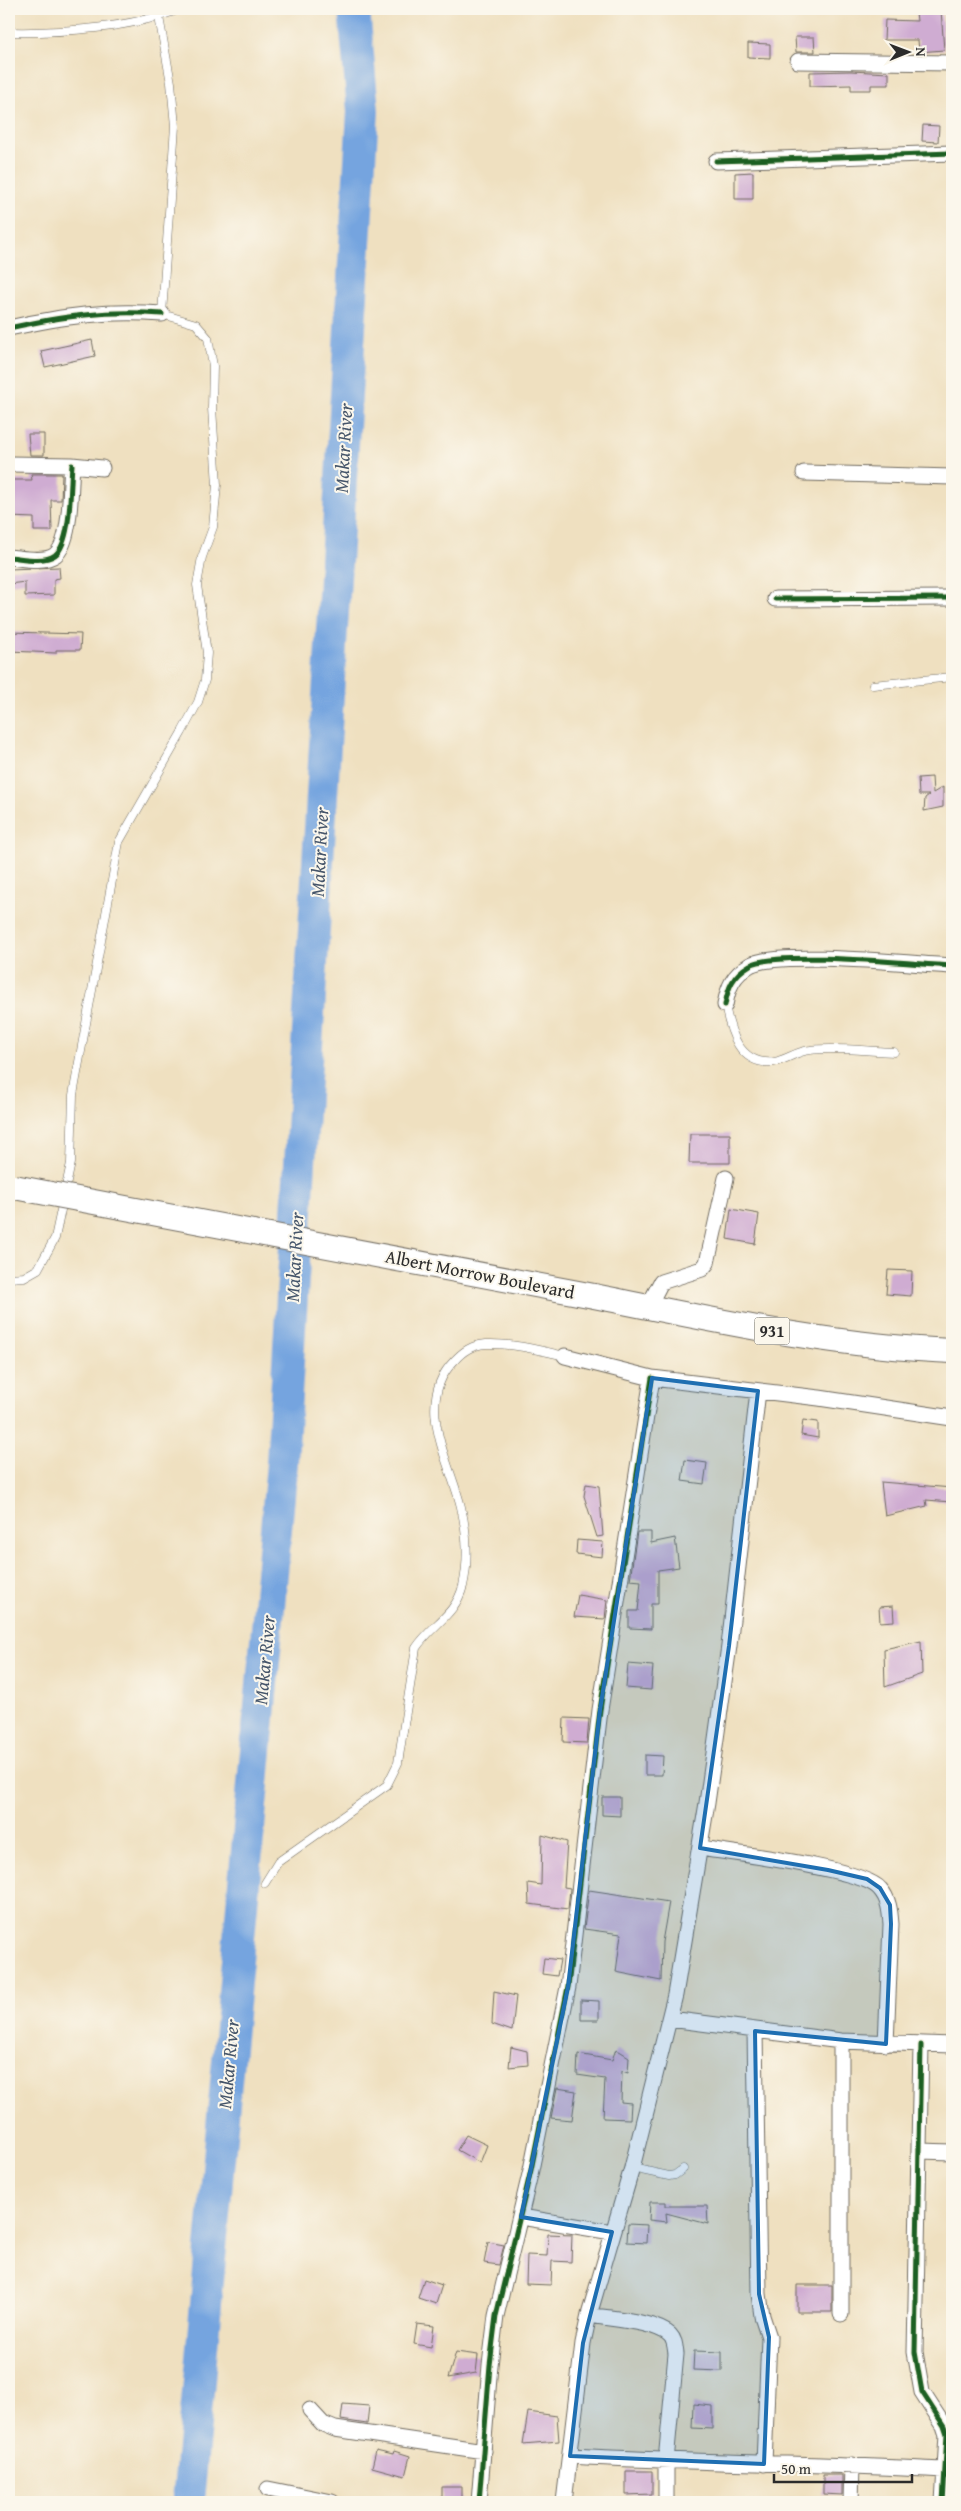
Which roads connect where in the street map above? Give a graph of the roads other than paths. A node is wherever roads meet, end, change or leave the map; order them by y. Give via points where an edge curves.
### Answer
1 (179, 9) edge
2 (159, 17) junction
3 (9, 32) edge
4 (798, 61) dead end
5 (952, 63) edge
6 (952, 153) edge
7 (716, 162) dead end
8 (162, 314) junction
9 (9, 328) edge
10 (9, 464) edge
11 (72, 465) junction
12 (102, 468) dead end
13 (804, 473) dead end
14 (952, 477) edge
15 (9, 557) edge
16 (952, 598) edge
17 (774, 599) dead end
18 (952, 677) edge
19 (873, 685) dead end
20 (952, 966) edge
21 (725, 1005) joint
22 (894, 1052) dead end
23 (726, 1178) dead end
24 (12, 1186) edge
25 (9, 1278) edge
26 (648, 1306) junction
27 (952, 1351) edge
28 (565, 1356) joint
29 (652, 1378) junction
30 (758, 1391) junction
31 (952, 1418) edge
32 (700, 1848) junction
33 (265, 1883) dead end
34 (670, 2019) junction
35 (755, 2031) junction
36 (841, 2041) junction
37 (886, 2044) junction
38 (921, 2045) junction
39 (952, 2045) edge
40 (920, 2151) junction
41 (952, 2152) edge
42 (632, 2168) junction
43 (683, 2168) dead end
44 (521, 2217) junction
45 (612, 2232) junction
46 (841, 2314) dead end
47 (589, 2315) junction
48 (310, 2410) dead end
49 (950, 2435) edge
50 (484, 2451) junction
51 (570, 2456) junction
52 (666, 2461) junction
53 (764, 2464) junction
54 (852, 2465) junction
55 (944, 2470) junction
56 (268, 2489) dead end
57 (332, 2502) edge
58 (479, 2502) edge
59 (564, 2502) edge
60 (666, 2502) edge
61 (851, 2502) edge
62 (943, 2502) edge

1 - 2 lane
2 - 3 lane via 96,27
2 - 8 lane via 176,126
4 - 5 street
6 - 7 street
8 - 9 street via 101,312
8 - 25 lane via 196,324 208,338 213,366 217,486 213,528 196,586 208,653 205,680 190,717 119,842 73,1095 71,1163 55,1238 38,1269 24,1277
10 - 11 street
11 - 12 street
11 - 15 street via 68,521 60,548 55,555 46,558
13 - 14 street
16 - 17 street
18 - 19 lane
20 - 21 street via 840,960 764,961 737,974 728,987
21 - 22 lane via 730,1029 739,1048 754,1060 773,1062 807,1050
23 - 26 street via 707,1263 702,1269 660,1282
24 - 26 main road, Albert Morrow Boulevard / 931, bridge
26 - 27 main road, Albert Morrow Boulevard / 931 via 772,1331 855,1343
28 - 29 street
28 - 33 lane via 485,1344 465,1350 444,1370 436,1397 436,1420 442,1454 461,1506 467,1540 462,1586 455,1606 425,1634 416,1648 398,1763 387,1785 278,1862
29 - 30 street
29 - 44 street via 600,1710 568,1987
30 - 31 street
30 - 32 street via 729,1646
32 - 34 street
32 - 37 street via 828,1870 867,1879 880,1888 890,1905 891,1924
34 - 35 street
34 - 42 street
35 - 36 street
35 - 53 street via 759,2294 769,2337
36 - 37 street
36 - 46 street
37 - 38 street
38 - 39 street
38 - 40 street
40 - 41 street
40 - 49 street via 915,2352 922,2392
42 - 43 lane via 669,2176
42 - 45 street
44 - 45 street
44 - 50 street via 496,2316
45 - 47 street
47 - 51 street
47 - 52 street via 662,2330 675,2343
48 - 50 street via 323,2424 335,2429
49 - 55 street
50 - 58 street
51 - 52 street
51 - 59 street
52 - 53 street
52 - 60 street
53 - 54 street
54 - 55 street
54 - 61 street
55 - 62 street
56 - 57 street

